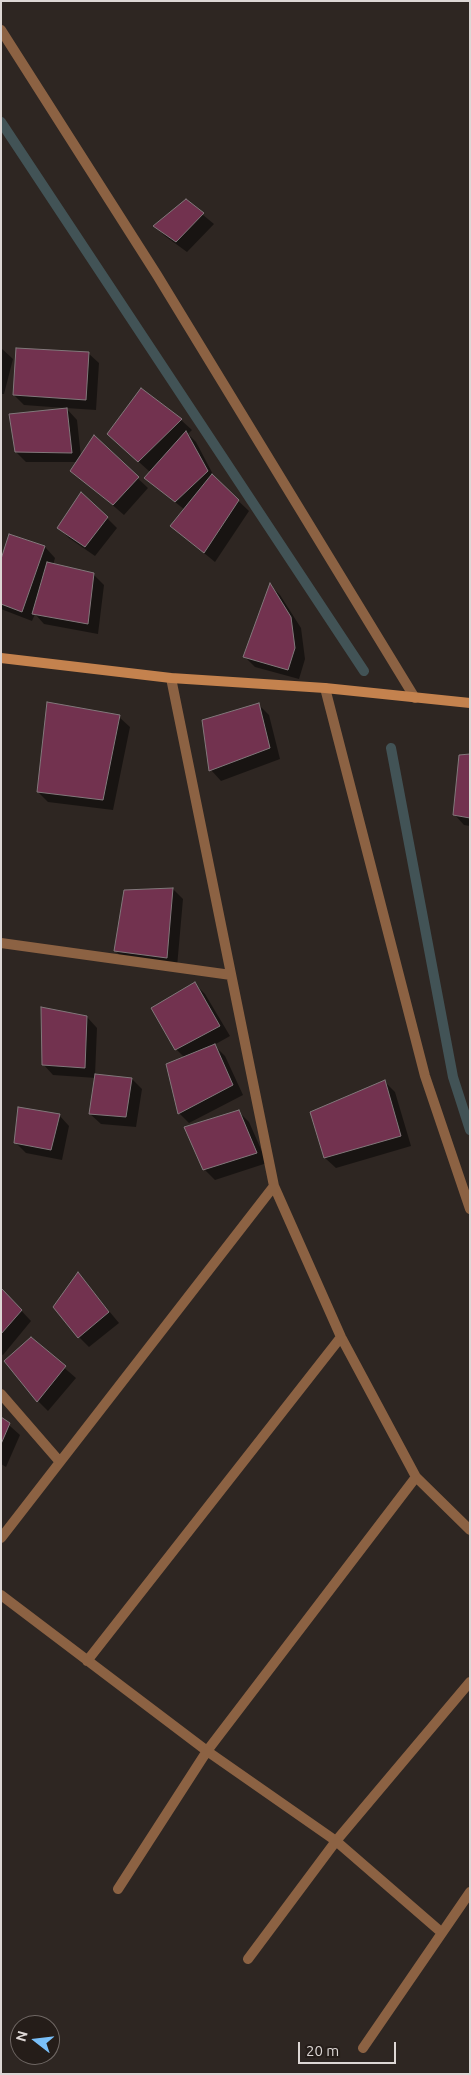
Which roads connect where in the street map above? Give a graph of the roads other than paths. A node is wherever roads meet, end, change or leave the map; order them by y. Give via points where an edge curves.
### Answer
1 (1, 30) edge
2 (1, 658) edge
3 (171, 678) junction
4 (325, 688) junction
5 (415, 698) junction
6 (470, 703) edge
7 (1, 943) edge
8 (231, 975) junction
9 (274, 1186) junction
10 (470, 1209) edge
11 (340, 1337) junction
12 (1, 1394) edge
13 (60, 1462) junction
14 (416, 1477) junction
15 (470, 1530) edge
16 (1, 1538) edge
17 (1, 1595) edge
18 (87, 1661) junction
19 (470, 1682) edge
20 (207, 1750) junction
21 (336, 1841) junction
22 (118, 1889) dead end
23 (470, 1892) edge
24 (442, 1932) junction
25 (248, 1959) dead end
26 (363, 2048) dead end

1 - 5 street via 157,275
2 - 3 main road
3 - 4 main road
3 - 8 street
4 - 5 main road
4 - 10 street via 425,1076
5 - 6 main road
7 - 8 street
8 - 9 street
9 - 11 street
9 - 13 street
11 - 14 street
11 - 18 street
12 - 13 street
13 - 16 street
14 - 15 street
14 - 20 street
17 - 18 street
18 - 20 street
19 - 21 street
20 - 21 street
20 - 22 street
21 - 24 street
21 - 25 street
23 - 24 street
24 - 26 street

